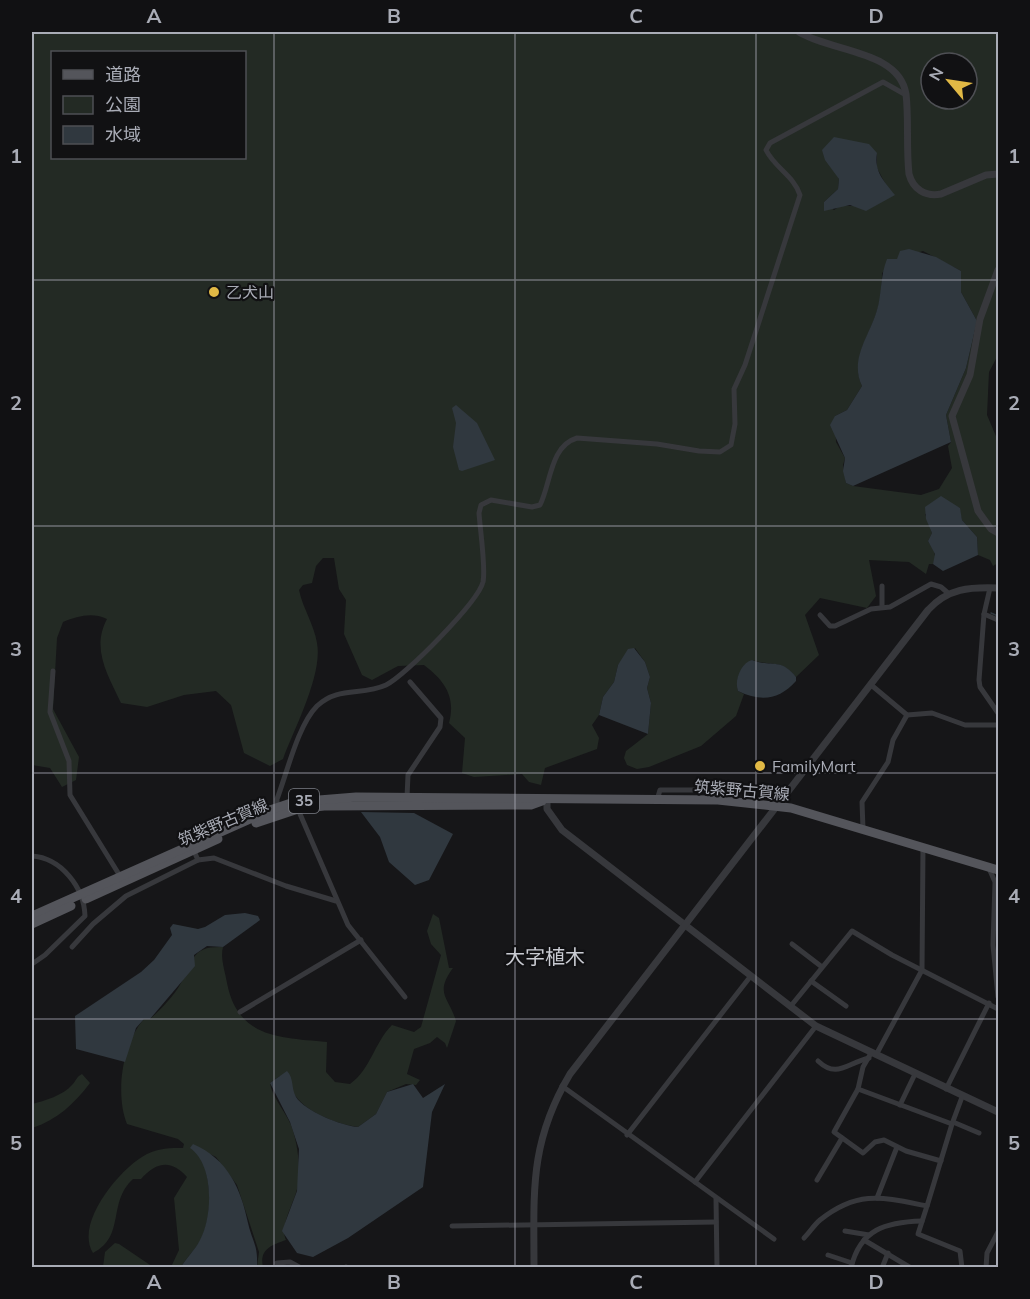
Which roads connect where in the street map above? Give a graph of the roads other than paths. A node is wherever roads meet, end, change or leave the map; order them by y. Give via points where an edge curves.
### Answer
1 (799, 32) edge
2 (906, 95) junction
3 (999, 174) edge
4 (999, 270) edge
5 (999, 533) edge
6 (882, 586) dead end
7 (990, 588) junction
8 (999, 588) edge
9 (948, 593) junction
10 (882, 606) junction
11 (984, 614) junction
12 (820, 615) dead end
13 (999, 620) edge
14 (53, 671) dead end
15 (410, 682) dead end
16 (870, 684) junction
17 (999, 713) edge
18 (907, 715) junction
19 (999, 724) edge
20 (745, 790) dead end
21 (407, 797) junction
22 (547, 799) junction
23 (657, 800) junction
24 (296, 806) junction
25 (777, 806) junction
26 (277, 811) junction
27 (863, 829) junction
28 (192, 847) junction
29 (923, 847) junction
30 (32, 856) edge
31 (198, 860) junction
32 (988, 866) junction
33 (999, 870) edge
34 (120, 876) junction
35 (81, 898) junction
36 (336, 901) junction
37 (32, 916) edge
38 (32, 924) edge
39 (685, 926) junction
40 (361, 940) junction
41 (792, 944) dead end
42 (72, 947) dead end
43 (32, 964) edge
44 (822, 967) junction
45 (922, 969) junction
46 (750, 976) junction
47 (811, 981) junction
48 (405, 997) dead end
49 (999, 997) edge
50 (989, 1003) junction
51 (846, 1006) dead end
52 (790, 1007) junction
53 (999, 1009) edge
54 (240, 1012) dead end
55 (816, 1026) junction
56 (872, 1055) junction
57 (818, 1061) dead end
58 (915, 1074) junction
59 (562, 1086) junction
60 (858, 1089) junction
61 (946, 1089) junction
62 (962, 1097) junction
63 (900, 1105) junction
64 (999, 1112) edge
65 (953, 1123) junction
66 (979, 1133) dead end
67 (627, 1135) junction
68 (842, 1138) junction
69 (897, 1147) junction
70 (940, 1161) junction
71 (817, 1180) dead end
72 (695, 1182) junction
73 (716, 1197) junction
74 (877, 1198) junction
75 (927, 1206) junction
76 (922, 1221) junction
77 (716, 1222) junction
78 (534, 1224) junction
79 (452, 1226) dead end
80 (845, 1231) dead end
81 (999, 1232) edge
82 (869, 1235) junction
83 (804, 1238) dead end
84 (774, 1239) dead end
85 (864, 1240) junction
86 (888, 1253) junction
87 (828, 1255) dead end
88 (277, 1263) dead end
89 (851, 1265) edge
90 (301, 1268) edge
91 (534, 1268) edge
92 (717, 1268) edge
93 (882, 1268) edge
94 (911, 1268) edge
95 (962, 1268) edge
96 (986, 1268) edge

1 - 2 street via 885,63 900,78
2 - 3 street via 909,174 921,192 941,194 974,179
2 - 26 street via 883,82 770,143 766,150 800,195 735,386 735,424 730,445 720,452 577,438 567,441 556,457 540,505 491,500 482,505 479,513 483,576 478,592 420,655 386,685 339,693 315,708 277,799
4 - 5 street via 980,319 970,375 952,416 978,511 991,529
6 - 10 street
7 - 8 street
7 - 9 street
7 - 11 street
9 - 10 street via 932,584 890,608
9 - 16 street via 938,598
10 - 12 street via 836,626 830,626
11 - 13 street
11 - 17 street via 980,687
14 - 34 street via 50,712 69,761 70,795
15 - 21 street via 441,718 440,727 408,775
16 - 18 street
16 - 25 street
18 - 19 street via 932,713 966,725
18 - 27 street via 893,740 888,762 862,802
20 - 23 street via 660,790
21 - 22 main road, 筑紫野古賀線 / 35
21 - 24 main road, 筑紫野古賀線 / 35 via 356,797
22 - 23 main road, 筑紫野古賀線 / 35
22 - 24 main road, 筑紫野古賀線 / 35 via 531,805
22 - 39 street via 547,809 562,830
23 - 25 main road, 筑紫野古賀線 / 35 via 718,800
24 - 26 main road, 筑紫野古賀線 / 35
24 - 36 street
25 - 27 main road, 筑紫野古賀線 / 35
25 - 39 street
26 - 28 main road, 筑紫野古賀線 / 35
27 - 29 main road, 筑紫野古賀線 / 35
28 - 31 street
28 - 34 main road, 筑紫野古賀線 / 35
28 - 35 main road, 筑紫野古賀線 / 35
29 - 32 main road, 筑紫野古賀線 / 35
29 - 45 street
30 - 35 street via 49,859 62,867
31 - 36 street via 214,858
31 - 42 street via 126,896
32 - 33 main road, 筑紫野古賀線 / 35
32 - 49 street via 995,882 993,945
34 - 35 main road, 筑紫野古賀線 / 35
35 - 37 main road, 筑紫野古賀線 / 35
35 - 38 main road, 筑紫野古賀線 / 35
35 - 43 street via 86,916
36 - 40 street
39 - 46 street
39 - 59 street
40 - 48 street
40 - 54 street
41 - 44 street
44 - 45 street via 852,931
44 - 47 street
45 - 50 street
45 - 56 street
46 - 52 street
46 - 67 street
47 - 51 street
47 - 52 street
50 - 53 street
50 - 61 street
52 - 55 street
55 - 56 street
55 - 72 street
56 - 57 street via 834,1071
56 - 58 street
56 - 60 street
58 - 61 street
58 - 63 street
59 - 67 street
59 - 78 street via 538,1149
60 - 63 street
60 - 68 street via 834,1132
61 - 62 street
62 - 64 street
62 - 65 street
63 - 65 street
65 - 66 street
65 - 70 street
67 - 72 street
68 - 69 street via 863,1154 879,1140
68 - 71 street
69 - 70 street
69 - 74 street
70 - 75 street
72 - 73 street
73 - 77 street
73 - 84 street
74 - 75 street
74 - 83 street via 851,1200 818,1221
75 - 76 street
76 - 82 street via 876,1228
76 - 95 street via 918,1234 960,1251
77 - 78 street
77 - 92 street
78 - 79 street
78 - 91 street
80 - 82 street
81 - 96 street via 987,1253
82 - 85 street
85 - 86 street
85 - 89 street
86 - 93 street
86 - 94 street
87 - 89 street
88 - 90 street via 290,1262

